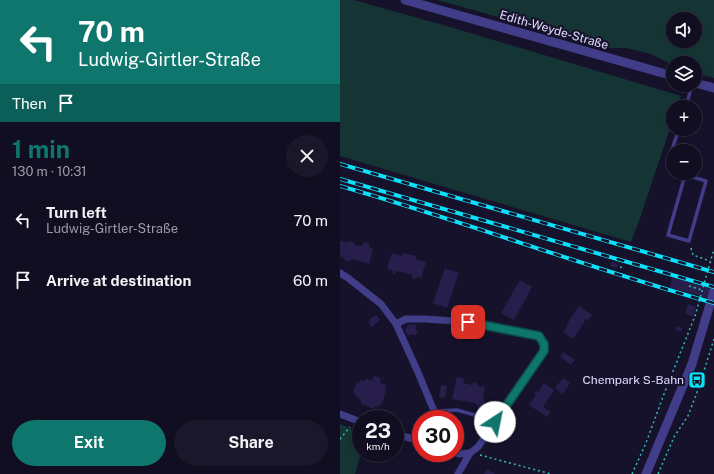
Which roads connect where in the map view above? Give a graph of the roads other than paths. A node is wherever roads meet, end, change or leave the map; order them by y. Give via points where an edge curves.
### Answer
1 (405, 0) edge
2 (666, 74) edge
3 (702, 84) edge
4 (714, 88) edge
5 (685, 175) joint
6 (340, 272) edge
7 (714, 291) edge
8 (396, 324) junction
9 (434, 410) edge
10 (464, 412) edge
11 (340, 414) edge
12 (352, 419) edge
13 (495, 422) junction
14 (470, 453) junction
15 (464, 454) edge
16 (458, 474) edge
17 (646, 474) edge

1 - 2 street, Edith-Weyde-Straße
3 - 4 street
5 - 5 lane via 706,181 689,241 668,236
6 - 8 street via 381,304
7 - 17 street via 692,364
8 - 9 street
8 - 13 street via 406,319 468,322 539,336 544,344 544,351
10 - 13 lane
11 - 12 street
13 - 14 street via 478,447
14 - 15 street
14 - 16 street

